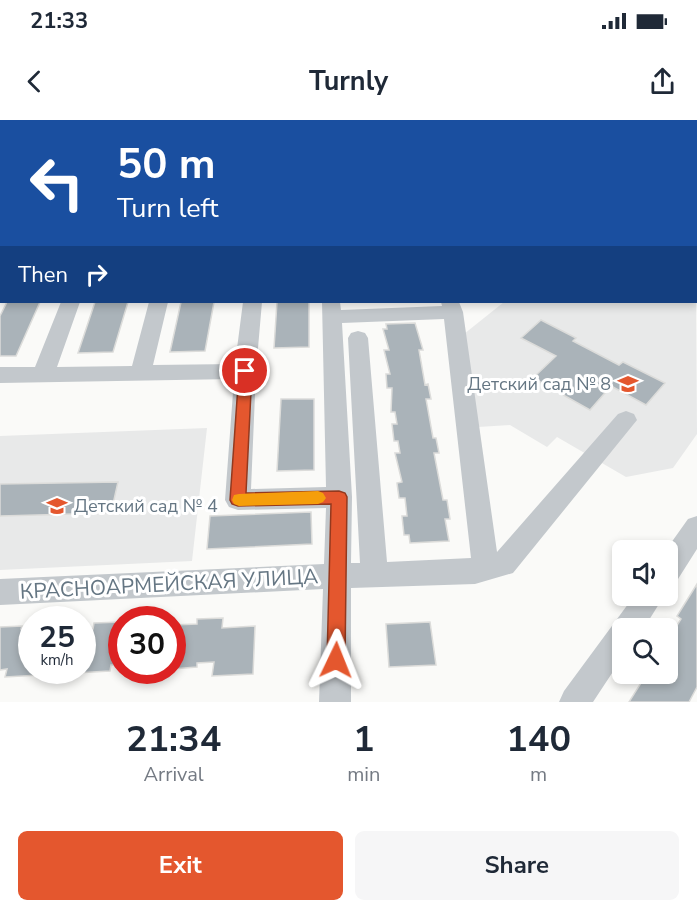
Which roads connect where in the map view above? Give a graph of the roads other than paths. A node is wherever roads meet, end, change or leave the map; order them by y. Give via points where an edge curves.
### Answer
1 (70, 303) edge
2 (158, 303) edge
3 (253, 303) edge
4 (452, 307) edge
5 (332, 309) edge
6 (358, 338) dead end
7 (245, 371) junction
8 (141, 373) junction
9 (0, 375) edge
10 (43, 375) junction
11 (626, 420) dead end
12 (339, 497) junction
13 (697, 527) edge
14 (678, 555) edge
15 (475, 572) junction
16 (339, 576) junction
17 (374, 576) junction
18 (0, 592) edge
19 (612, 649) edge
20 (335, 702) edge
21 (576, 702) edge

1 - 10 street
2 - 8 street
3 - 7 street
4 - 5 street
4 - 15 street via 485,563
5 - 12 street
6 - 17 street
7 - 8 street
7 - 12 street via 238,500
8 - 10 street
9 - 10 street
11 - 15 street, КРАСНОАРМЕЙСКАЯ УЛИЦА via 503,564
12 - 16 street
13 - 14 street
15 - 17 street, КРАСНОАРМЕЙСКАЯ УЛИЦА
16 - 17 street, КРАСНОАРМЕЙСКАЯ УЛИЦА
16 - 18 street, КРАСНОАРМЕЙСКАЯ УЛИЦА
16 - 20 street
19 - 21 street

